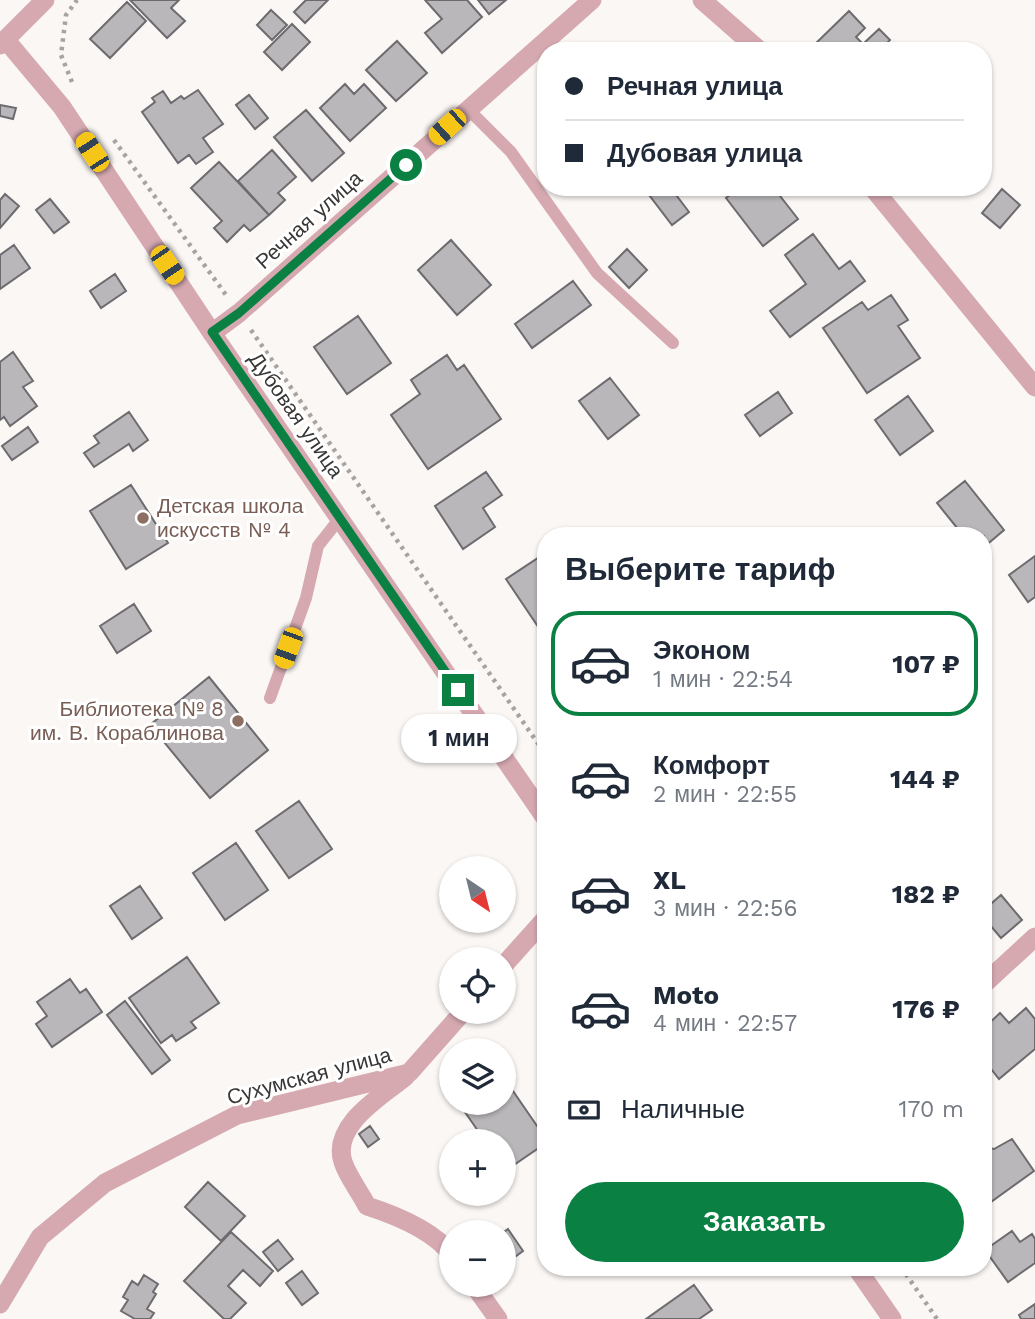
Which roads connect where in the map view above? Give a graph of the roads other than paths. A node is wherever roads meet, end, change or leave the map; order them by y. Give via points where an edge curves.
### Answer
1 (45, 0) edge
2 (592, 0) edge
3 (702, 0) edge
4 (544, 42) edge
5 (750, 42) edge
6 (3, 43) edge
7 (537, 48) edge
8 (468, 109) junction
9 (537, 189) edge
10 (542, 196) edge
11 (879, 196) edge
12 (212, 332) junction
13 (673, 343) dead end
14 (1035, 387) edge
15 (340, 519) junction
16 (270, 698) dead end
17 (537, 805) edge
18 (537, 928) edge
19 (1035, 937) edge
20 (516, 952) edge
21 (992, 977) edge
22 (452, 1024) edge
23 (409, 1073) junction
24 (439, 1242) edge
25 (862, 1276) edge
26 (482, 1297) edge
27 (0, 1304) edge
28 (498, 1319) edge
29 (892, 1319) edge

1 - 6 street
2 - 4 street, Речная улица
3 - 5 street
6 - 12 street, Дубовая улица via 62,107
7 - 8 street, Речная улица
8 - 9 lane via 511,152
8 - 12 street, Речная улица
10 - 13 lane via 597,273
11 - 14 street
12 - 15 street, Дубовая улица
15 - 16 lane via 318,545 306,598
15 - 17 street, Дубовая улица
18 - 20 street
19 - 21 street
22 - 23 street, Сухумская улица
23 - 24 street via 354,1120 343,1139 342,1160 367,1206 398,1216
23 - 27 street, Сухумская улица via 237,1115 105,1183 40,1237
25 - 29 street
26 - 28 street

